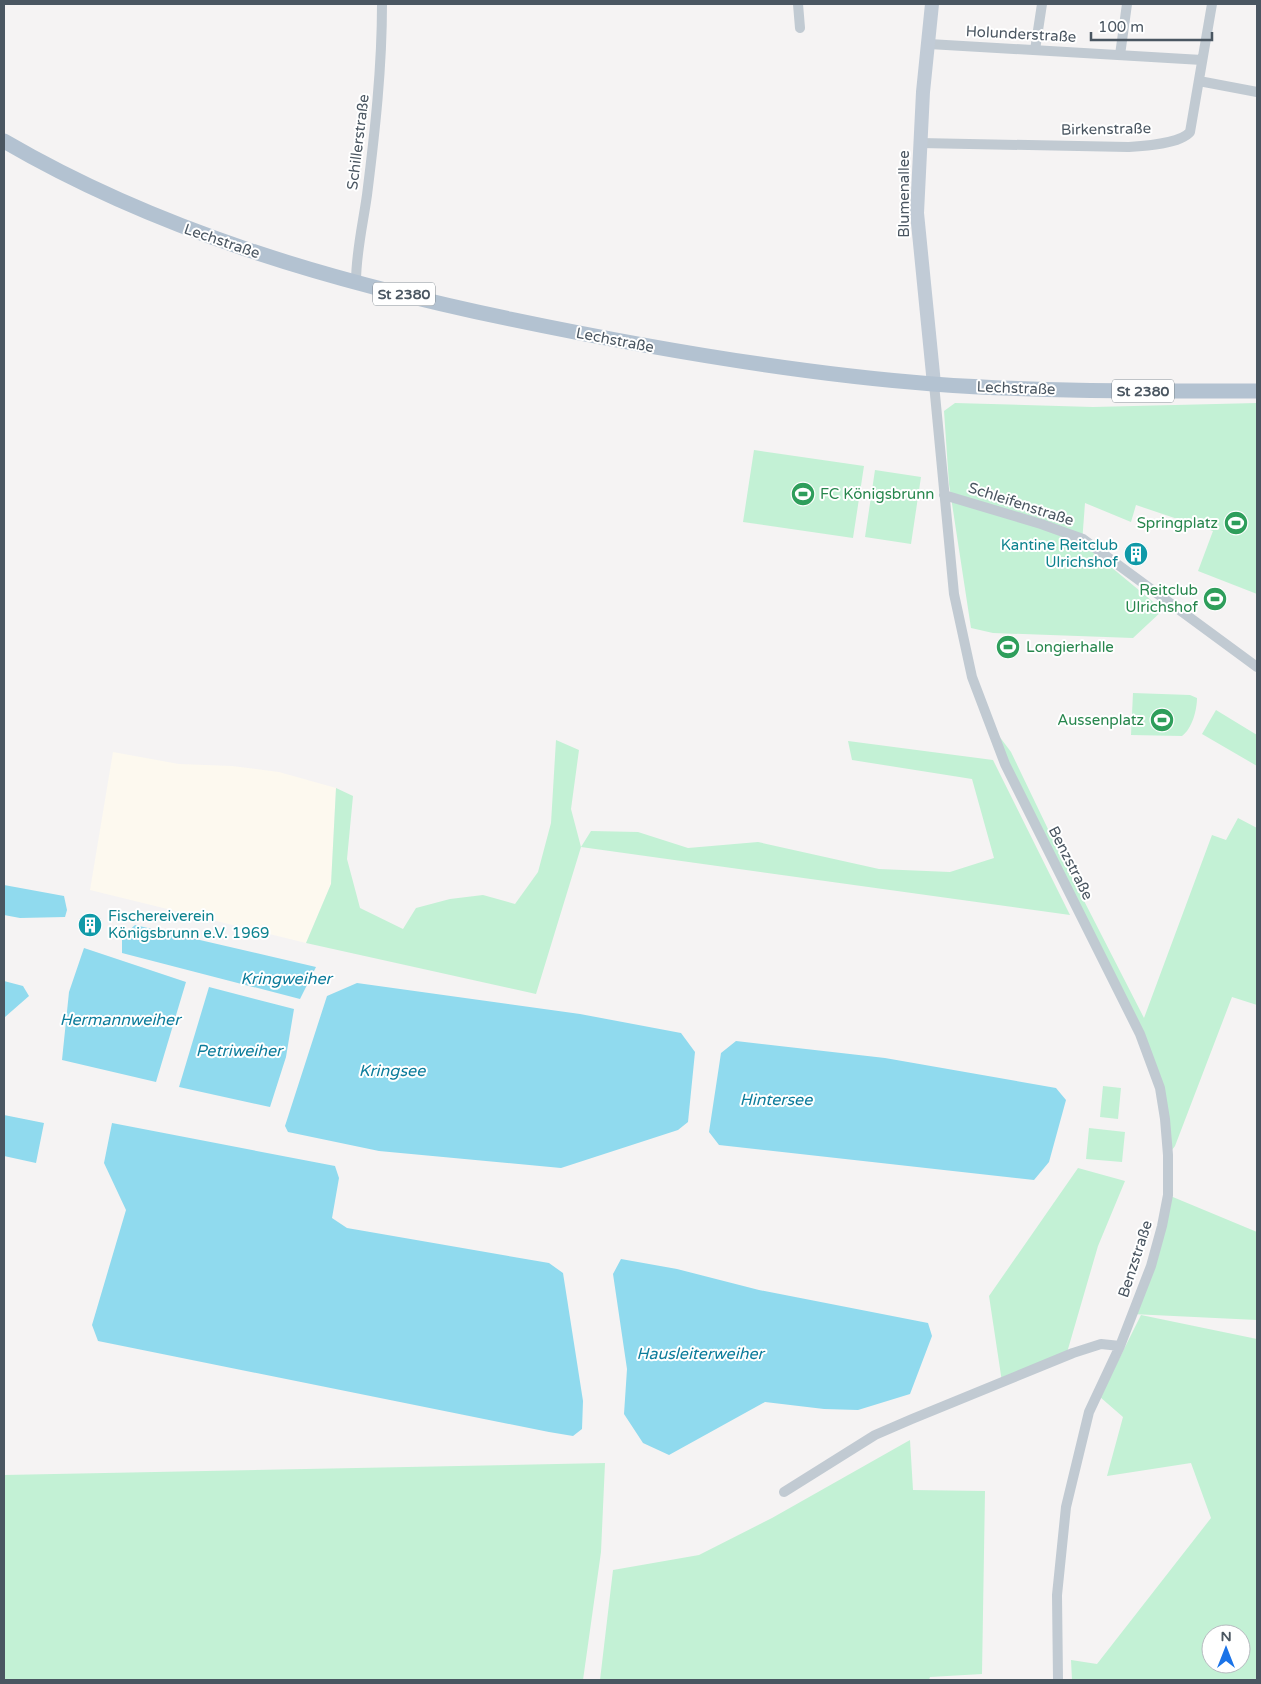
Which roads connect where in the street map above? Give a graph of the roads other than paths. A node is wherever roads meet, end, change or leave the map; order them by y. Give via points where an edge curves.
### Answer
1 (382, 4) edge
2 (798, 4) edge
3 (932, 4) edge
4 (1042, 4) edge
5 (1127, 4) edge
6 (1212, 4) edge
7 (800, 28) dead end
8 (928, 44) junction
9 (1035, 50) junction
10 (1120, 55) junction
11 (1202, 60) junction
12 (1199, 81) junction
13 (1257, 92) edge
14 (4, 141) edge
15 (920, 143) junction
16 (356, 282) junction
17 (934, 384) junction
18 (1257, 391) edge
19 (944, 495) junction
20 (1257, 667) edge
21 (1120, 1346) junction
22 (784, 1492) dead end
23 (1058, 1680) edge

1 - 16 street, Schillerstraße via 378,102 358,243
2 - 7 street
3 - 8 street, Blumenallee
4 - 9 street
5 - 10 street
6 - 11 street, Birkenstraße
8 - 9 street, Holunderstraße
8 - 15 street, Blumenallee
9 - 10 street, Holunderstraße
10 - 11 street, Holunderstraße
11 - 12 street, Birkenstraße
12 - 13 street
12 - 15 street, Birkenstraße via 1190,132 1186,137 1160,143 1128,147
14 - 16 main road, Lechstraße / St 2380 via 66,175 160,219
15 - 17 street, Blumenallee via 918,213
16 - 17 main road, Lechstraße / St 2380 via 457,308 656,348
17 - 18 main road, Lechstraße / St 2380 via 1029,389
17 - 19 street, Benzstraße
19 - 20 street, Schleifenstraße via 1083,539
19 - 21 street, Benzstraße via 960,629 972,677 992,732 1140,1034 1160,1088 1168,1155 1168,1196 1151,1266
21 - 22 street via 1101,1344 1073,1353 875,1435
21 - 23 street, Benzstraße via 1088,1412 1066,1507 1057,1596

